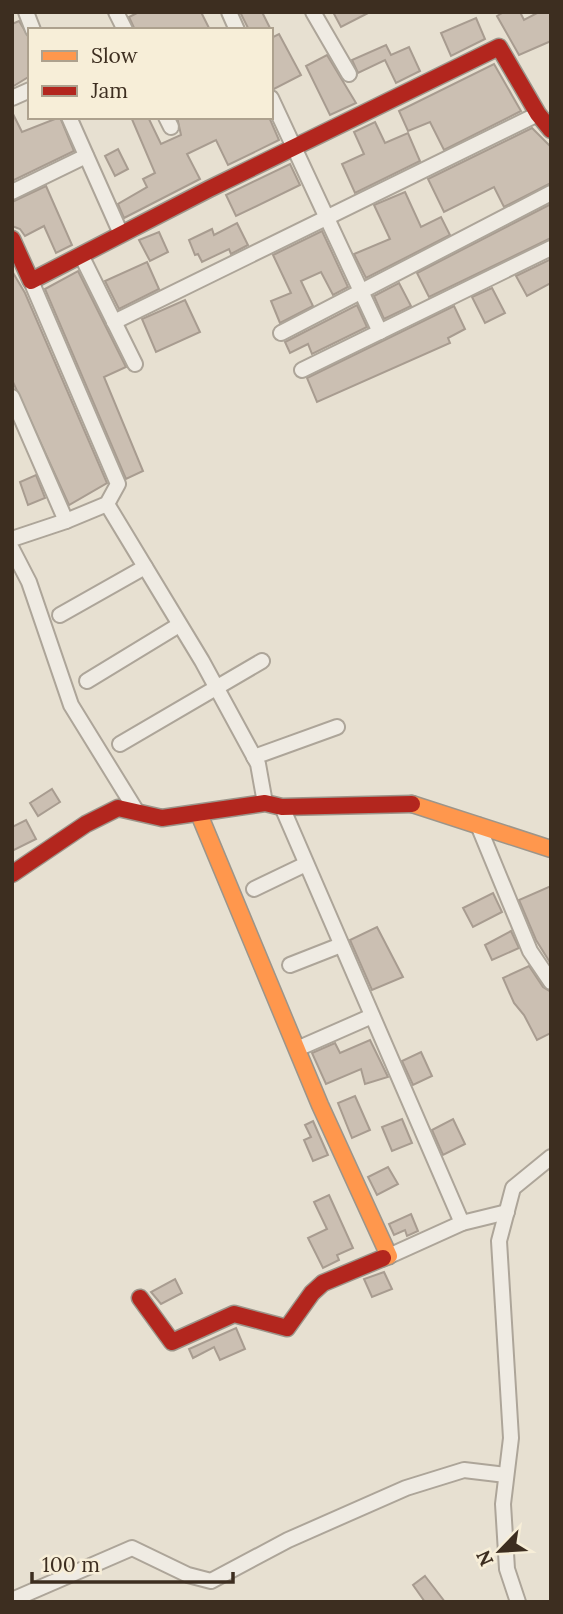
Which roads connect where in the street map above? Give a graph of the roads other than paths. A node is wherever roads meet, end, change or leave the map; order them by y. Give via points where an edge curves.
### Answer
1 (229, 12) edge
2 (313, 12) edge
3 (236, 28) edge
4 (349, 74) dead end
5 (28, 91) edge
6 (12, 98) edge
7 (273, 102) edge
8 (538, 114) junction
9 (70, 119) edge
10 (551, 130) edge
11 (295, 147) junction
12 (86, 156) junction
13 (12, 192) edge
14 (551, 193) edge
15 (330, 219) junction
16 (121, 234) junction
17 (12, 239) edge
18 (551, 248) edge
19 (81, 255) junction
20 (22, 273) edge
21 (360, 295) junction
22 (114, 322) junction
23 (380, 332) junction
24 (281, 333) dead end
25 (135, 364) dead end
26 (302, 370) dead end
27 (12, 397) edge
28 (107, 504) junction
29 (66, 521) junction
30 (12, 539) edge
31 (12, 550) edge
32 (145, 567) junction
33 (60, 615) dead end
34 (179, 625) junction
35 (262, 661) dead end
36 (87, 681) dead end
37 (217, 687) junction
38 (337, 727) dead end
39 (120, 744) dead end
40 (254, 757) junction
41 (273, 805) junction
42 (137, 812) junction
43 (200, 814) junction
44 (478, 825) junction
45 (551, 849) edge
46 (306, 864) junction
47 (12, 874) edge
48 (254, 889) dead end
49 (341, 945) junction
50 (290, 965) dead end
51 (551, 982) edge
52 (372, 1016) junction
53 (297, 1049) junction
54 (551, 1157) edge
55 (507, 1212) junction
56 (462, 1223) junction
57 (389, 1256) junction
58 (140, 1298) dead end
59 (506, 1475) junction
60 (12, 1600) edge
61 (518, 1602) edge

1 - 3 street
2 - 4 street
5 - 6 street
7 - 11 street
8 - 10 street
8 - 11 street via 499,47
8 - 15 street
9 - 12 street
11 - 15 street
11 - 16 street
12 - 13 street
12 - 16 street
14 - 21 street
15 - 21 street
15 - 22 street
16 - 19 street
17 - 20 street
18 - 23 street
19 - 20 street
19 - 22 street
20 - 28 street via 118,484
21 - 23 street
21 - 24 street
22 - 25 street
23 - 26 street
27 - 29 street
28 - 29 street
28 - 32 street
29 - 30 street
31 - 42 street via 29,582 71,705
32 - 33 street
32 - 34 street
34 - 36 street
34 - 37 street
35 - 37 street
37 - 39 street
37 - 40 street
38 - 40 street
40 - 41 street
41 - 43 street
41 - 44 street via 416,804
41 - 46 street
42 - 43 street via 162,818
42 - 47 street via 118,808
43 - 53 street
44 - 45 street
44 - 51 street via 530,951
46 - 48 street
46 - 49 street
49 - 50 street
49 - 52 street
52 - 53 street
52 - 56 street
53 - 57 street
54 - 55 street via 513,1188
55 - 56 street
55 - 59 street via 499,1241 511,1438
56 - 57 street
57 - 58 street via 319,1285 299,1319 287,1328 234,1314 172,1342
59 - 60 street via 464,1470 406,1488 288,1540 211,1581 132,1548
59 - 61 street via 503,1504 508,1569

